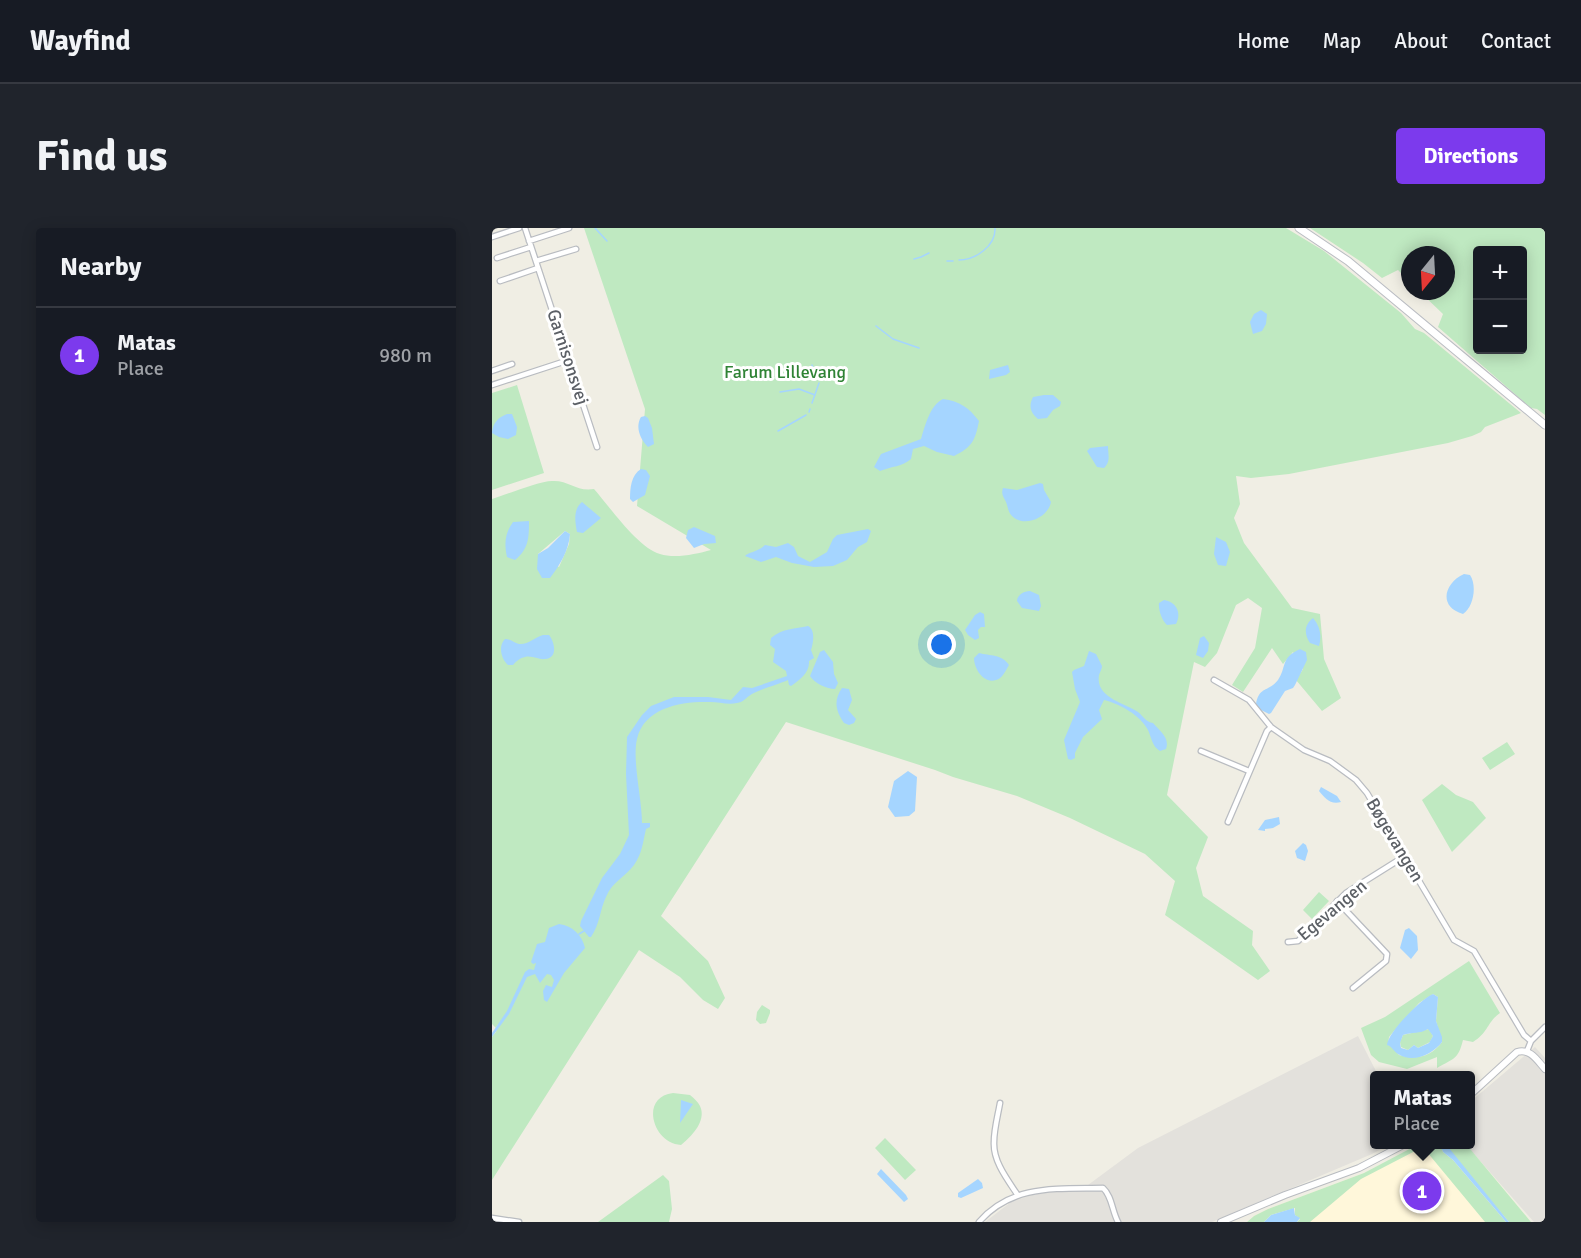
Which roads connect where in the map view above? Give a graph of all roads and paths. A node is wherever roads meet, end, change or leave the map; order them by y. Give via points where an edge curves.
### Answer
1 (519, 228) edge
2 (525, 228) edge
3 (569, 228) edge
4 (1299, 228) edge
5 (492, 237) edge
6 (529, 241) junction
7 (531, 247) junction
8 (576, 249) dead end
9 (497, 258) dead end
10 (536, 261) junction
11 (538, 268) junction
12 (500, 281) dead end
13 (569, 360) junction
14 (512, 364) dead end
15 (492, 371) edge
16 (492, 385) edge
17 (1545, 425) edge
18 (597, 447) dead end
19 (1214, 680) dead end
20 (1271, 727) junction
21 (1201, 751) dead end
22 (1249, 771) junction
23 (1228, 822) dead end
24 (1404, 856) junction
25 (1337, 901) junction
26 (1288, 942) dead end
27 (1353, 988) dead end
28 (1545, 1027) edge
29 (1531, 1041) junction
30 (1527, 1052) junction
31 (1545, 1069) edge
32 (1475, 1090) edge
33 (1000, 1103) dead end
34 (1396, 1149) edge
35 (1017, 1194) junction
36 (492, 1218) edge
37 (1238, 1219) edge
38 (519, 1222) edge
39 (979, 1222) edge
40 (1118, 1222) edge
41 (1221, 1222) edge

1 - 5 street
2 - 6 street, Garnisonsvej
3 - 6 street
4 - 17 main road via 1348,261
6 - 7 street, Garnisonsvej
7 - 9 street
7 - 10 street, Garnisonsvej
8 - 10 street
10 - 11 street, Garnisonsvej
11 - 12 street
11 - 13 street, Garnisonsvej
13 - 16 street
13 - 18 street, Garnisonsvej
14 - 15 street
19 - 20 street, Bøgevangen via 1249,700
20 - 22 street
20 - 24 street, Bøgevangen via 1356,780
21 - 22 street
22 - 23 street
24 - 25 street, Egevangen
24 - 29 street, Bøgevangen via 1454,940 1474,951
25 - 26 street, Egevangen via 1298,941
25 - 27 street via 1388,954 1386,961
28 - 29 street
29 - 30 street
30 - 31 street
30 - 32 street via 1517,1052
33 - 35 street via 995,1151
34 - 37 street
35 - 39 street via 995,1206
35 - 40 street via 1041,1189 1103,1188
36 - 38 street
37 - 41 street

